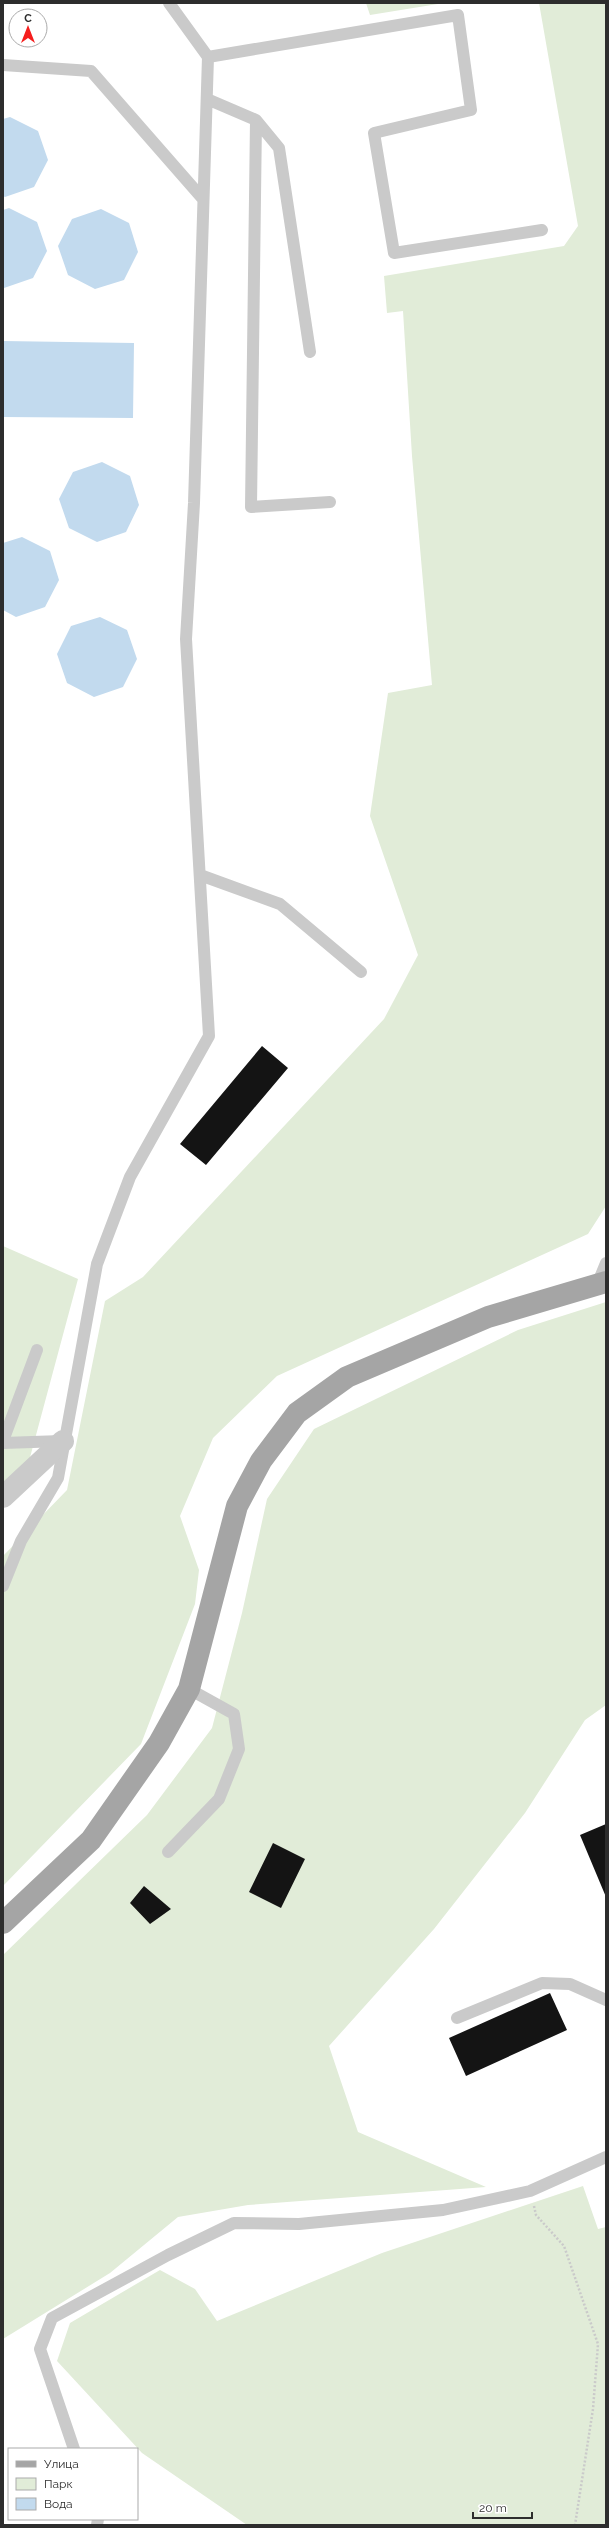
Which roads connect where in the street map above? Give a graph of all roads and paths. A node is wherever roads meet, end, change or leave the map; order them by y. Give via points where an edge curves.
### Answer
1 (169, 3) edge
2 (208, 57) junction
3 (3, 65) edge
4 (206, 99) junction
5 (256, 120) junction
6 (204, 199) junction
7 (542, 230) dead end
8 (310, 352) dead end
9 (330, 502) dead end
10 (200, 875) junction
11 (361, 972) dead end
12 (606, 1263) edge
13 (601, 1284) edge
14 (37, 1350) dead end
15 (64, 1441) junction
16 (3, 1442) edge
17 (3, 1497) edge
18 (3, 1586) edge
19 (189, 1689) junction
20 (168, 1852) dead end
21 (3, 1923) edge
22 (606, 2000) edge
23 (457, 2018) dead end
24 (606, 2157) edge
25 (530, 2191) junction
26 (74, 2448) edge
27 (575, 2525) edge

1 - 2 lane
2 - 4 lane
2 - 7 lane via 458,15 471,110 374,133 394,253
3 - 6 lane via 91,71
4 - 5 lane
4 - 6 lane
5 - 8 lane via 279,148
5 - 9 lane via 251,508
6 - 10 lane via 194,503 186,639
10 - 11 lane via 280,904
10 - 15 lane via 209,1036 130,1176 97,1264
12 - 13 lane
13 - 19 main road via 488,1317 346,1377 296,1413 261,1460 237,1506
14 - 16 lane
15 - 16 lane
15 - 17 street
15 - 18 lane via 58,1478 21,1541
19 - 20 lane via 234,1714 239,1749 219,1799
19 - 21 main road via 159,1743 91,1840
22 - 23 lane via 570,1984 542,1983
24 - 25 lane
25 - 26 lane via 443,2210 299,2224 234,2223 168,2255 52,2318 40,2349
25 - 27 path via 536,2215 564,2246 598,2344 593,2409

